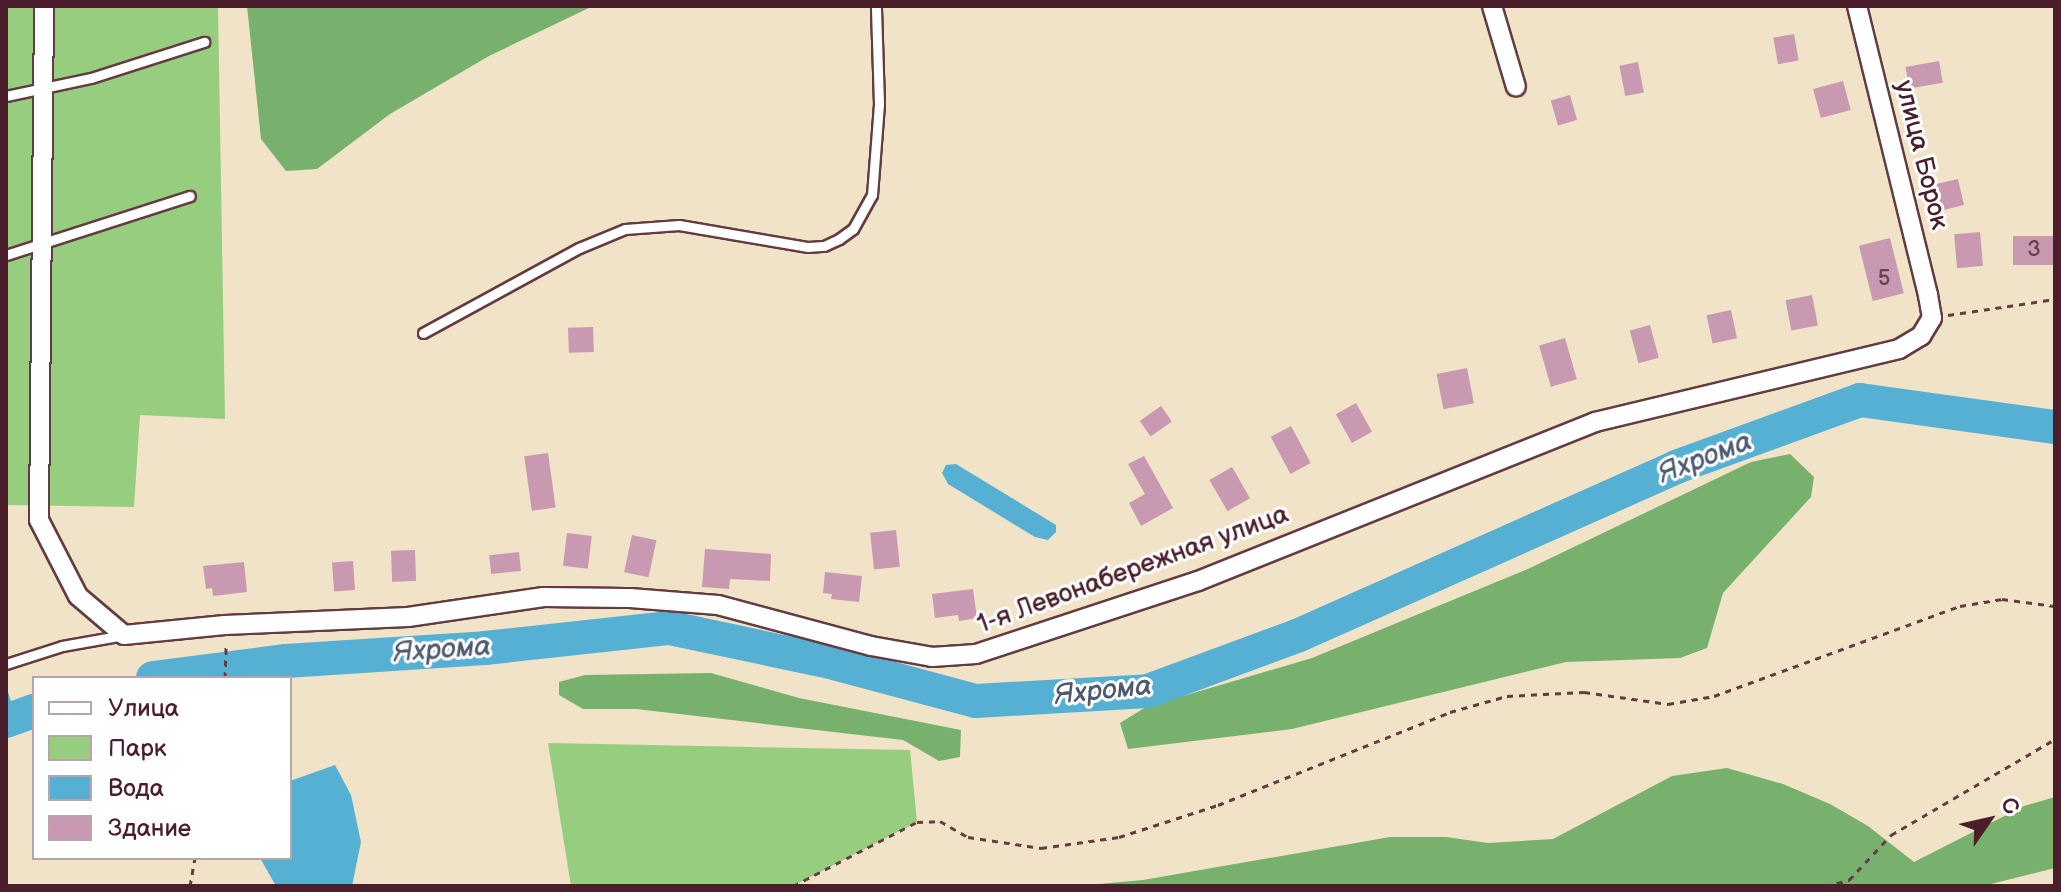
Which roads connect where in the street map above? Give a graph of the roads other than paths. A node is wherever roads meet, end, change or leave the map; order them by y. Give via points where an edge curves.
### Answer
1 (44, 6) edge
2 (876, 6) edge
3 (1492, 6) edge
4 (1857, 6) edge
5 (204, 42) dead end
6 (41, 86) junction
7 (1516, 87) dead end
8 (6, 96) edge
9 (190, 196) dead end
10 (40, 243) junction
11 (6, 255) edge
12 (1932, 318) joint
13 (423, 333) dead end
14 (124, 635) junction
15 (6, 664) edge

1 - 6 street
2 - 13 lane via 879,104 872,195 853,229 824,246 808,247 679,225 625,229 579,248
3 - 7 street
4 - 12 street, улица Борок
5 - 6 lane via 91,78
6 - 8 lane
6 - 10 street
9 - 10 lane
10 - 11 lane
10 - 14 street via 39,520 78,596
12 - 14 street, 1-я Левонабережная улица via 1921,336 1899,349 1595,422 1198,581 976,654 932,657 718,605 630,598 544,597 408,617
14 - 15 lane via 62,646

